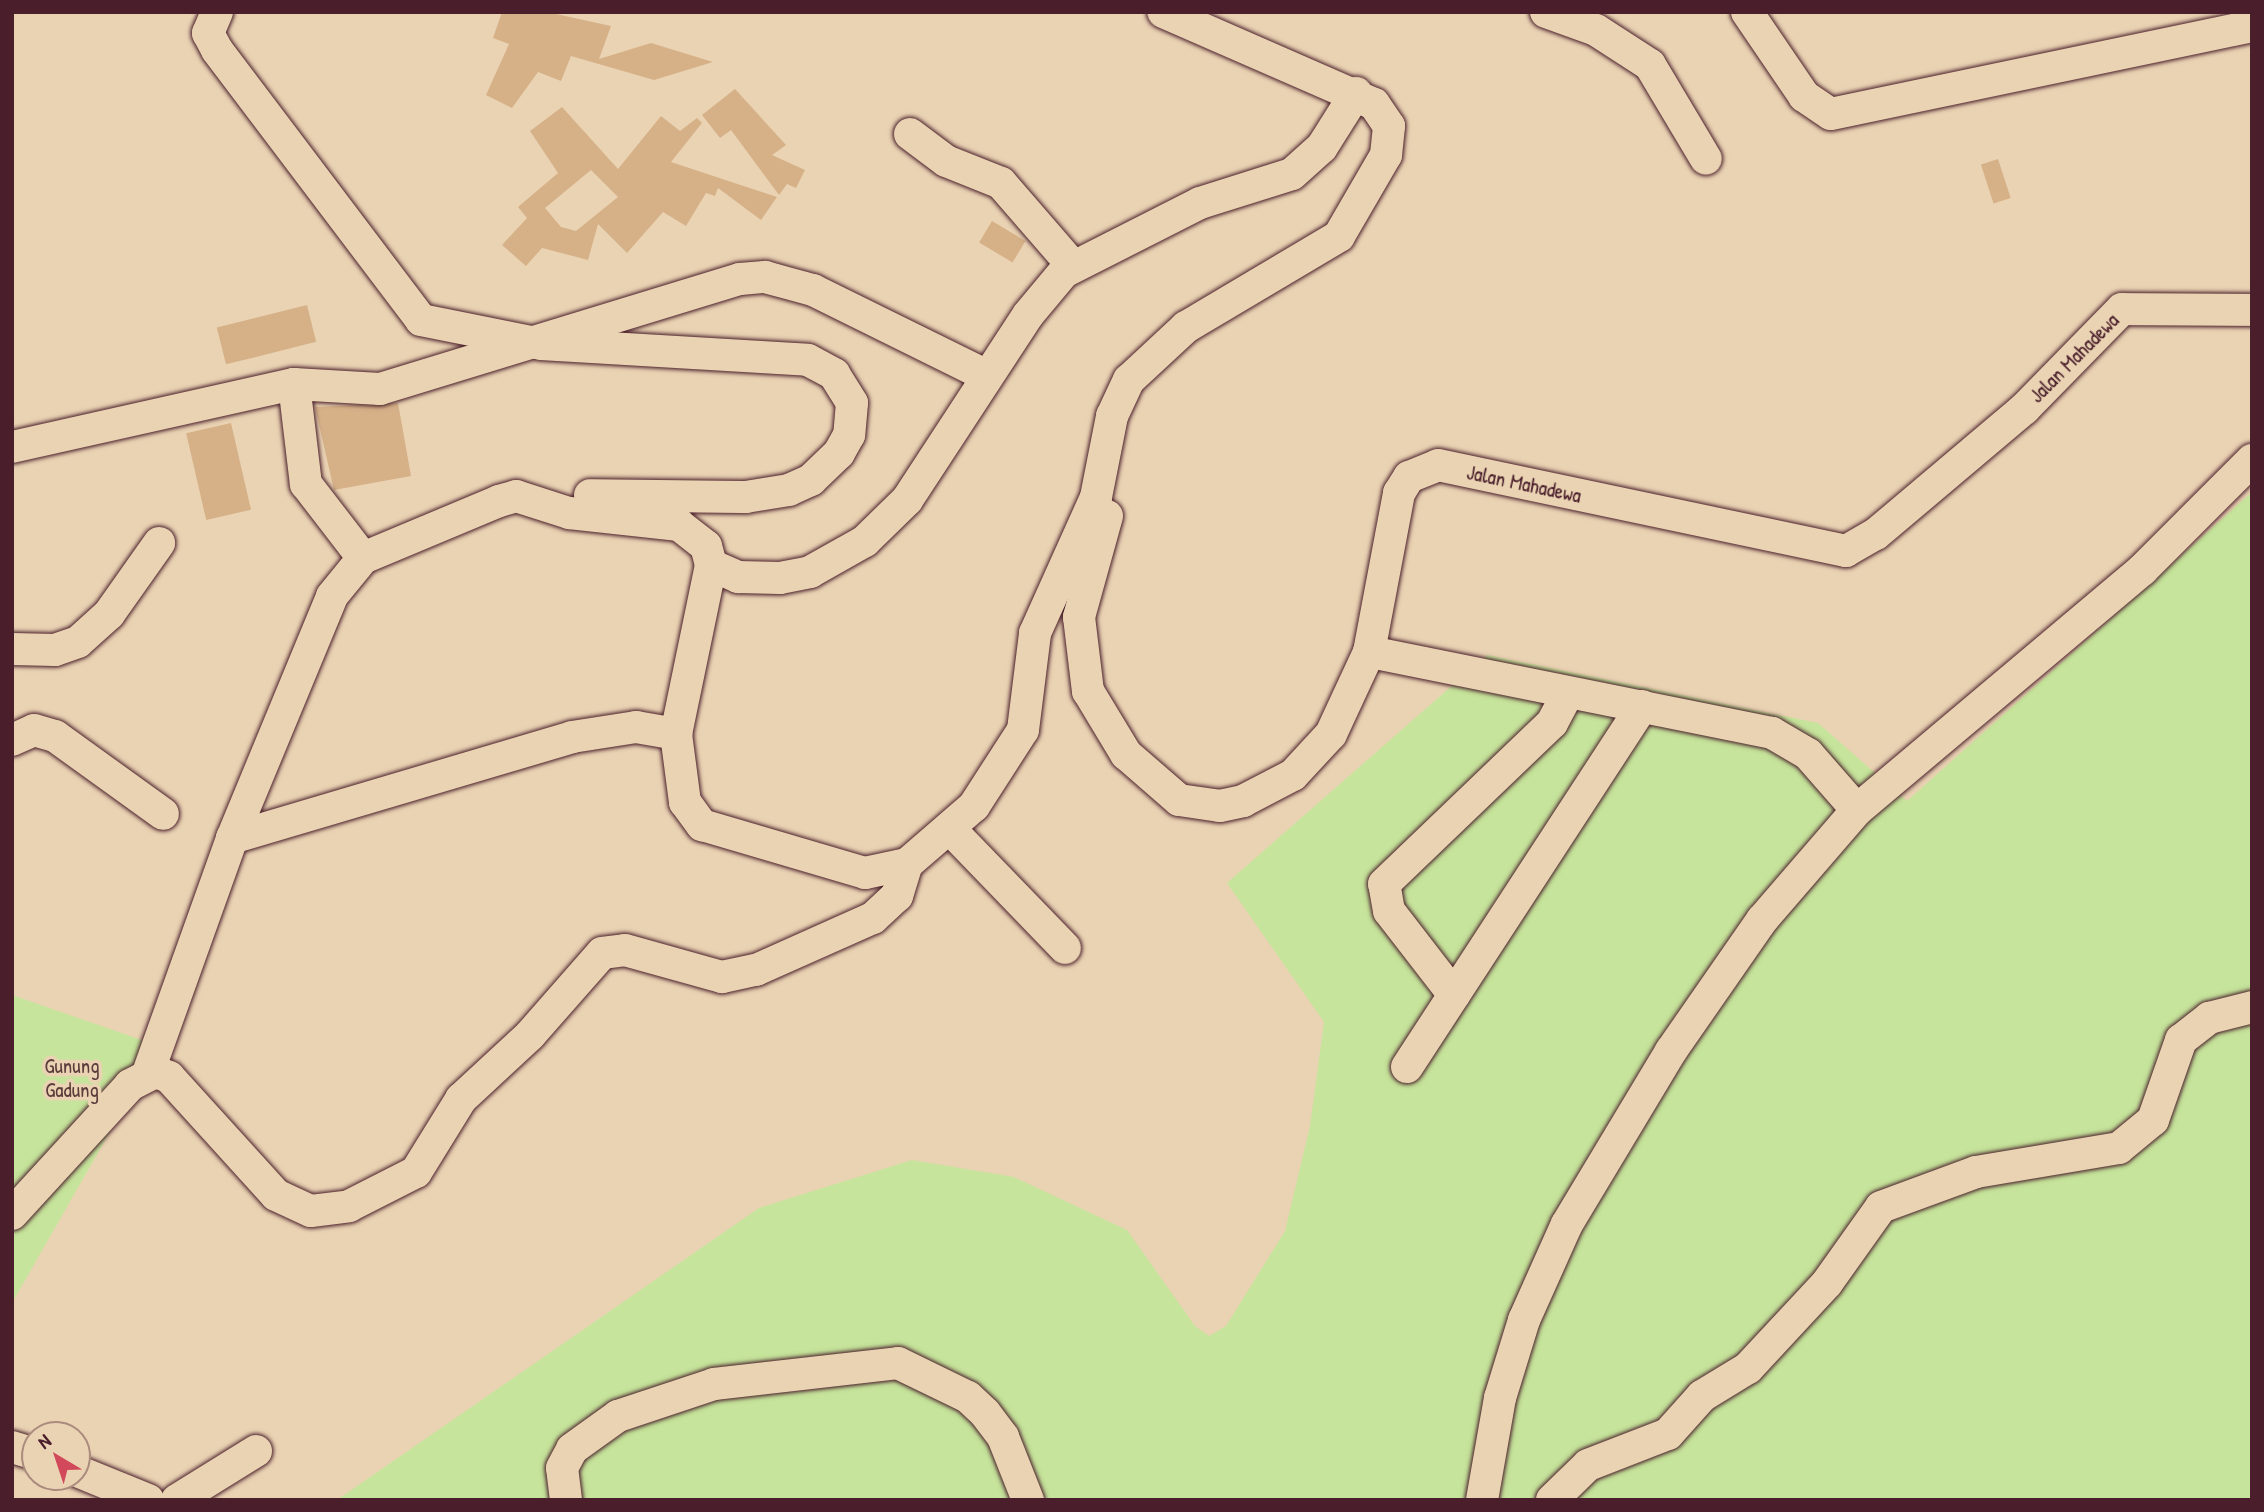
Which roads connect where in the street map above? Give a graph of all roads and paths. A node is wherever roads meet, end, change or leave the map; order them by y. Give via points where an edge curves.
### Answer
1 (217, 12) edge
2 (1163, 12) edge
3 (1546, 12) edge
4 (1748, 12) edge
5 (2252, 26) edge
6 (1356, 93) junction
7 (910, 134) dead end
8 (1706, 159) dead end
9 (1073, 266) junction
10 (2252, 310) edge
11 (541, 344) junction
12 (988, 376) junction
13 (1129, 380) junction
14 (294, 384) junction
15 (12, 447) edge
16 (2252, 460) edge
17 (516, 496) junction
18 (159, 543) dead end
19 (363, 558) junction
20 (711, 565) junction
21 (12, 649) edge
22 (1369, 652) junction
23 (1569, 693) junction
24 (1642, 705) junction
25 (676, 734) junction
26 (12, 740) edge
27 (1857, 810) junction
28 (163, 814) dead end
29 (951, 830) junction
30 (232, 838) junction
31 (907, 864) junction
32 (1065, 948) dead end
33 (1454, 995) junction
34 (2252, 1007) edge
35 (1407, 1067) dead end
36 (148, 1073) junction
37 (12, 1214) edge
38 (256, 1451) dead end
39 (91, 1477) edge
40 (148, 1500) edge
41 (177, 1500) edge
42 (566, 1500) edge
43 (1028, 1500) edge
44 (1482, 1500) edge
45 (1552, 1500) edge

1 - 11 street via 208,33 217,50 378,257 406,308 421,320
2 - 6 street
3 - 8 street via 1634,50 1650,65
4 - 5 street via 1804,96 1831,114
6 - 9 street via 1322,147 1292,174 1200,203
6 - 13 street via 1381,110 1389,127 1386,156 1352,220 1321,249 1186,327
7 - 9 street via 946,161 1002,183
9 - 12 street via 1046,292
10 - 22 street, Jalan Mahadewa via 2122,309 2024,408 1876,534 1846,551 1438,465 1420,468 1399,493
11 - 12 street via 714,286 765,277 813,290
11 - 14 street via 380,389
11 - 17 street via 808,360 834,374 852,403 853,419 826,469 779,493
12 - 20 street via 906,500 865,541 810,572 780,578 738,577
13 - 22 street, Jalan Mahadewa via 1121,470 1082,593 1079,640 1088,691 1145,776 1180,800 1201,806 1243,802 1270,790 1331,734
13 - 29 street via 1112,416 1096,497 1035,634 1023,730 998,777
14 - 15 street
14 - 19 street via 306,484
16 - 27 street via 2142,570
17 - 19 street
17 - 20 street via 569,513 690,529 706,546
18 - 21 street via 109,614 78,642 55,650
19 - 30 street via 320,620
20 - 25 street
22 - 23 street
23 - 24 street
23 - 33 street via 1552,723 1384,884 1389,911
24 - 27 street via 1792,742
24 - 33 street
25 - 30 street via 636,727 572,737
25 - 31 street via 685,802 716,834 865,873
26 - 28 street via 34,730 55,736
27 - 44 street via 1762,920 1714,988 1567,1224 1520,1333
29 - 31 street
29 - 32 street
30 - 36 street
31 - 36 street via 897,896 866,923 756,971 722,977 625,950 602,953 530,1035 461,1099 416,1172 349,1206 310,1211 276,1195 169,1077
33 - 35 street
34 - 45 street via 2209,1018 2181,1040 2153,1119 2119,1148 1976,1172 1881,1207 1827,1283 1748,1368 1702,1396 1668,1434 1595,1461
36 - 37 street
38 - 41 street
39 - 40 street
42 - 43 street via 562,1468 572,1448 618,1416 715,1384 898,1363 968,1397 985,1413 1014,1459

